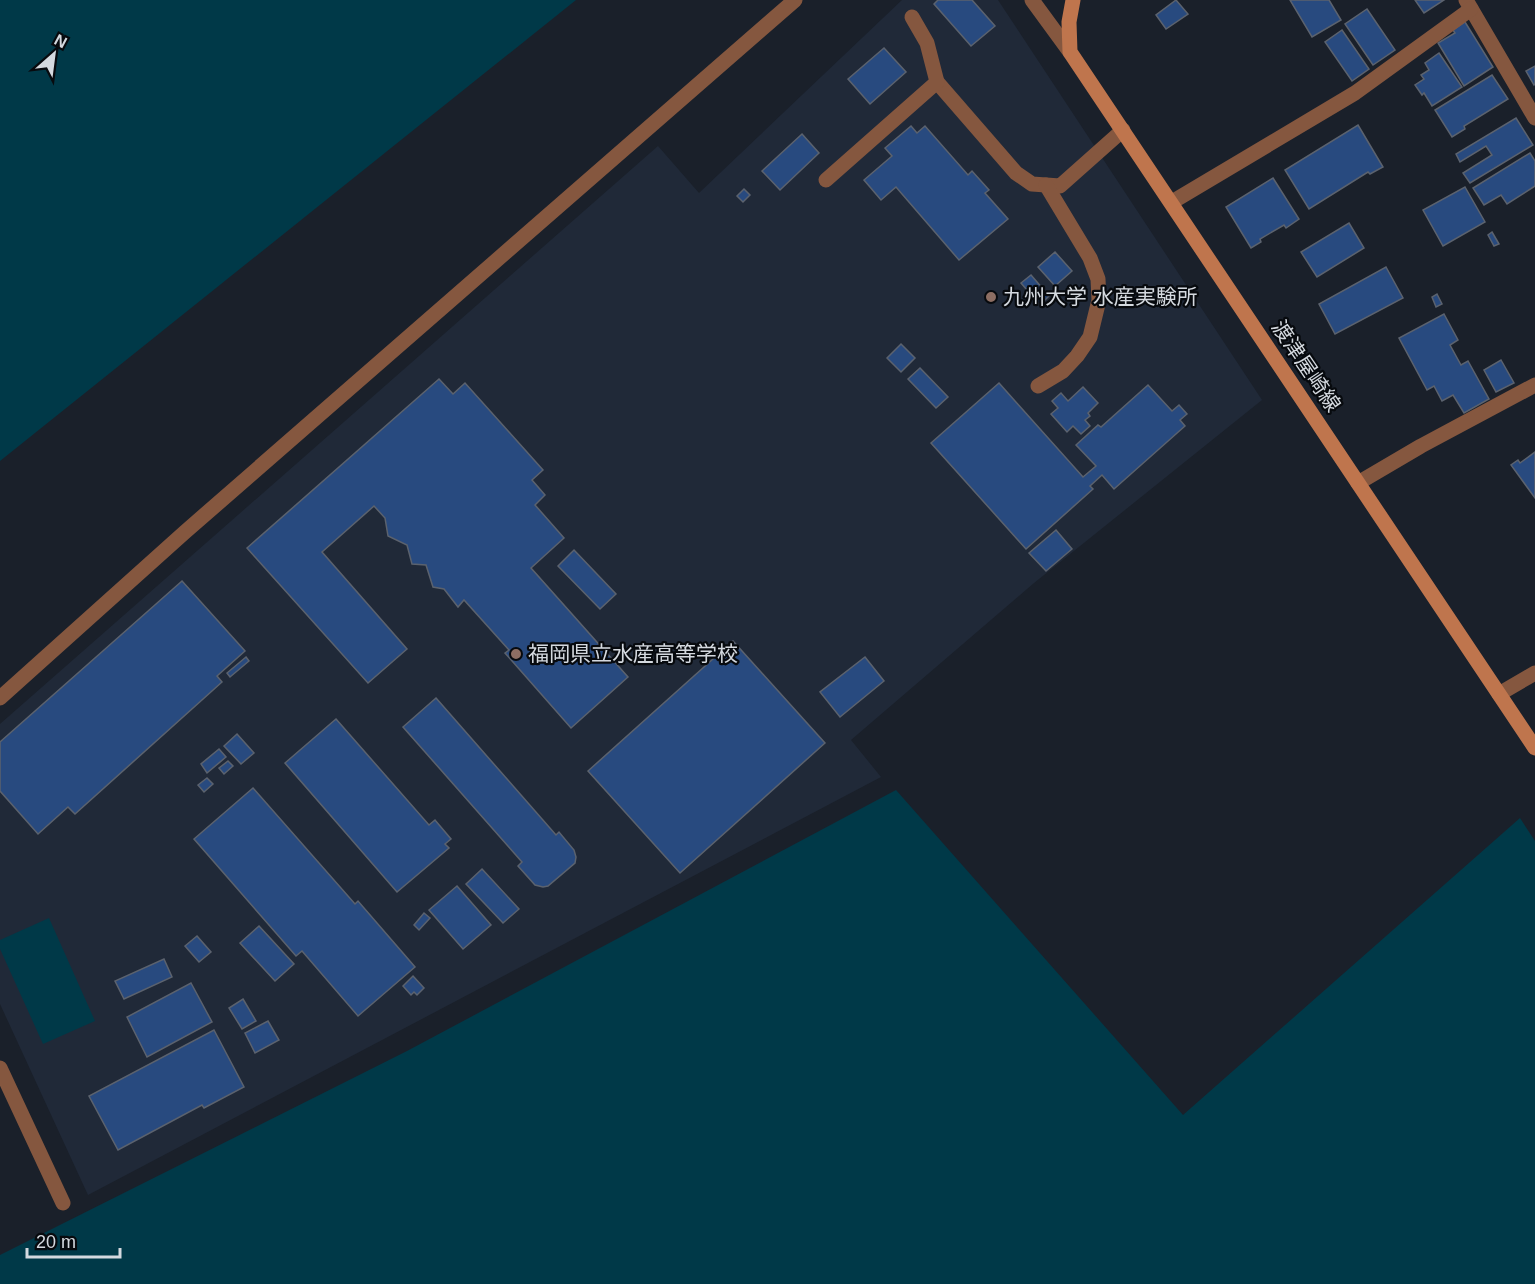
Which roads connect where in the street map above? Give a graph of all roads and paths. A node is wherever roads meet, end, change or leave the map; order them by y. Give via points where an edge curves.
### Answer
1 (795, 0) edge
2 (1032, 0) edge
3 (1073, 0) edge
4 (1469, 4) edge
5 (912, 18) dead end
6 (1070, 52) junction
7 (937, 82) junction
8 (1535, 118) edge
9 (1123, 130) junction
10 (826, 180) dead end
11 (1046, 185) junction
12 (1172, 202) junction
13 (1535, 385) edge
14 (1038, 386) dead end
15 (1358, 483) junction
16 (1535, 673) edge
17 (1499, 694) junction
18 (0, 698) edge
19 (1535, 748) edge
20 (0, 1068) edge
21 (63, 1203) dead end

1 - 18 street
2 - 6 street
3 - 6 main road
4 - 8 street
4 - 12 street via 1355,93
5 - 7 street via 927,43
6 - 9 main road, 渡津屋崎線
7 - 10 street
7 - 11 street via 1016,173 1032,184
9 - 11 street via 1060,186
9 - 12 main road, 渡津屋崎線
11 - 14 street via 1090,258 1098,279 1099,300 1090,337 1077,356 1063,371
12 - 15 main road, 渡津屋崎線
13 - 15 street
15 - 17 main road, 渡津屋崎線
16 - 17 street
17 - 19 main road, 渡津屋崎線
20 - 21 street

